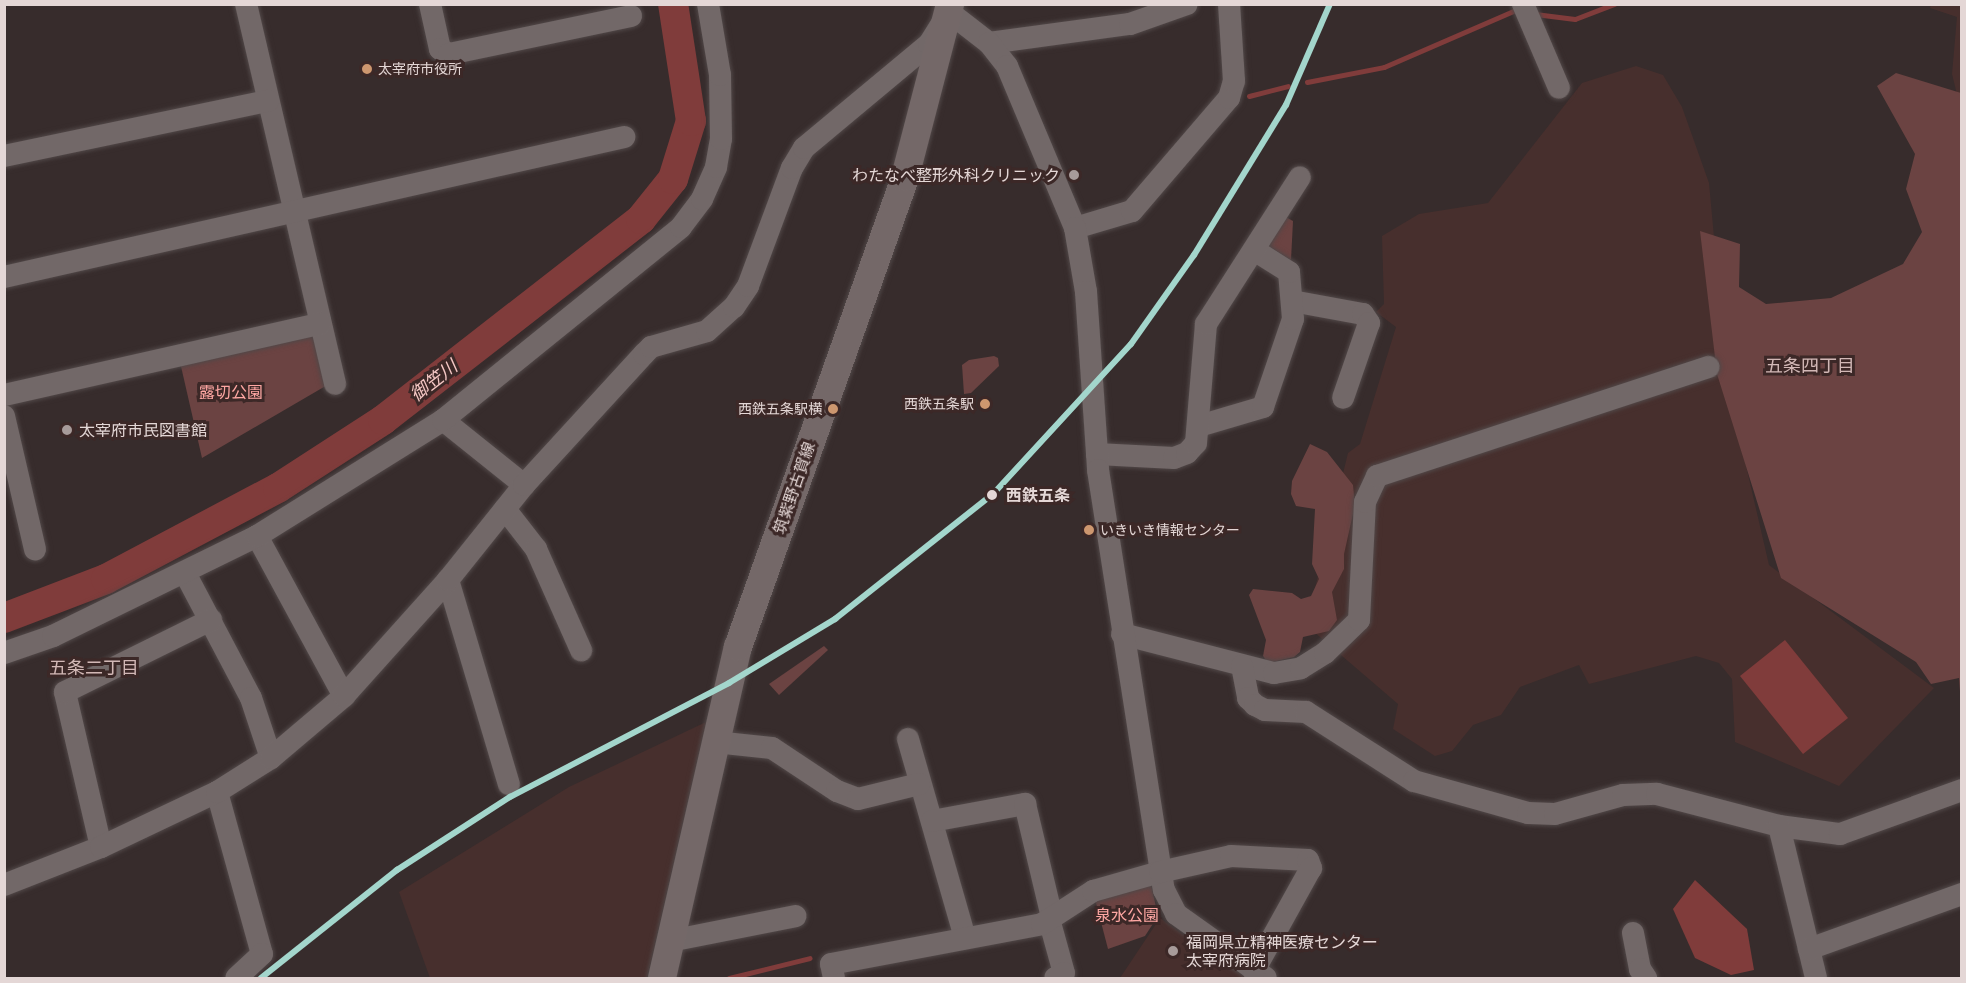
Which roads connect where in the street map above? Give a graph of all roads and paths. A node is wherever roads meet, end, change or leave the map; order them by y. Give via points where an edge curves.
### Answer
1 (246, 4) edge
2 (430, 4) edge
3 (708, 4) edge
4 (1187, 4) edge
5 (1229, 4) edge
6 (1523, 4) edge
7 (949, 8) edge
8 (631, 16) dead end
9 (989, 43) junction
10 (1559, 88) dead end
11 (268, 101) junction
12 (624, 137) dead end
13 (4, 156) edge
14 (1300, 177) dead end
15 (295, 211) junction
16 (1075, 228) junction
17 (1254, 250) junction
18 (4, 277) edge
19 (1292, 301) junction
20 (320, 324) junction
21 (1709, 367) dead end
22 (334, 384) dead end
23 (4, 395) edge
24 (1343, 398) dead end
25 (4, 416) edge
26 (443, 420) junction
27 (1199, 426) junction
28 (1096, 454) junction
29 (524, 485) junction
30 (505, 509) junction
31 (257, 536) junction
32 (35, 549) dead end
33 (185, 573) junction
34 (448, 580) junction
35 (211, 620) junction
36 (1122, 634) junction
37 (581, 650) dead end
38 (4, 653) edge
39 (1242, 666) junction
40 (344, 696) junction
41 (908, 739) dead end
42 (715, 742) junction
43 (271, 758) junction
44 (509, 784) dead end
45 (919, 784) junction
46 (1962, 790) edge
47 (217, 792) junction
48 (932, 822) junction
49 (1779, 826) junction
50 (101, 847) junction
51 (1160, 872) junction
52 (4, 885) edge
53 (1962, 894) edge
54 (796, 916) dead end
55 (1050, 918) junction
56 (1633, 933) dead end
57 (965, 938) junction
58 (670, 941) junction
59 (1809, 949) junction
60 (1260, 974) edge
61 (236, 978) edge
62 (662, 978) edge
63 (834, 978) edge
64 (1055, 978) edge
65 (1646, 978) edge
66 (1816, 978) edge

1 - 11 street
2 - 8 street via 440,49 449,54
3 - 26 street via 720,75 722,139 716,167 702,199 681,227
4 - 9 street via 1130,24
5 - 16 street via 1234,81 1229,98 1132,211
6 - 10 street
7 - 9 street
7 - 29 street via 929,44 804,148 792,168 748,286 734,308 707,331 651,347
7 - 42 main road, 筑紫野古賀線 via 905,177 738,647
9 - 16 street via 1007,66
11 - 13 street
11 - 15 street
12 - 15 street
14 - 17 street
15 - 18 street
15 - 20 street
16 - 28 street via 1086,292
17 - 19 street via 1289,272
17 - 27 street via 1206,324
19 - 24 street via 1363,314 1369,323
19 - 27 street via 1293,319 1263,407
20 - 22 street
20 - 23 street
21 - 39 street via 1377,476 1365,502 1359,620 1325,653 1301,668 1274,673
25 - 32 street
26 - 29 street
26 - 31 street
27 - 28 street via 1196,442 1187,453 1174,458
28 - 36 street
29 - 30 street
30 - 34 street
30 - 37 street via 536,549
31 - 33 street
31 - 40 street
33 - 35 street
33 - 38 street via 53,636
34 - 40 street
34 - 44 street
35 - 43 street via 252,698
35 - 50 street via 65,692
36 - 39 street
36 - 51 street
39 - 49 street via 1248,698 1256,705 1265,710 1305,712 1414,781 1528,813 1555,814 1623,795 1657,795
40 - 43 street
41 - 45 street
42 - 45 street via 772,748 837,791 858,799
42 - 58 main road, 筑紫野古賀線
43 - 47 street
45 - 48 street
46 - 49 street via 1840,834
47 - 50 street
47 - 61 street via 262,954
48 - 55 street via 1025,804
48 - 57 street
49 - 59 street
50 - 52 street
51 - 55 street via 1093,891
51 - 60 street via 1176,914
51 - 60 street via 1231,856 1308,860 1311,868
53 - 59 street
54 - 58 street
55 - 57 street
55 - 64 street via 1064,973
56 - 65 street via 1640,969
57 - 63 street via 831,964
58 - 62 main road, 筑紫野古賀線
59 - 66 street

